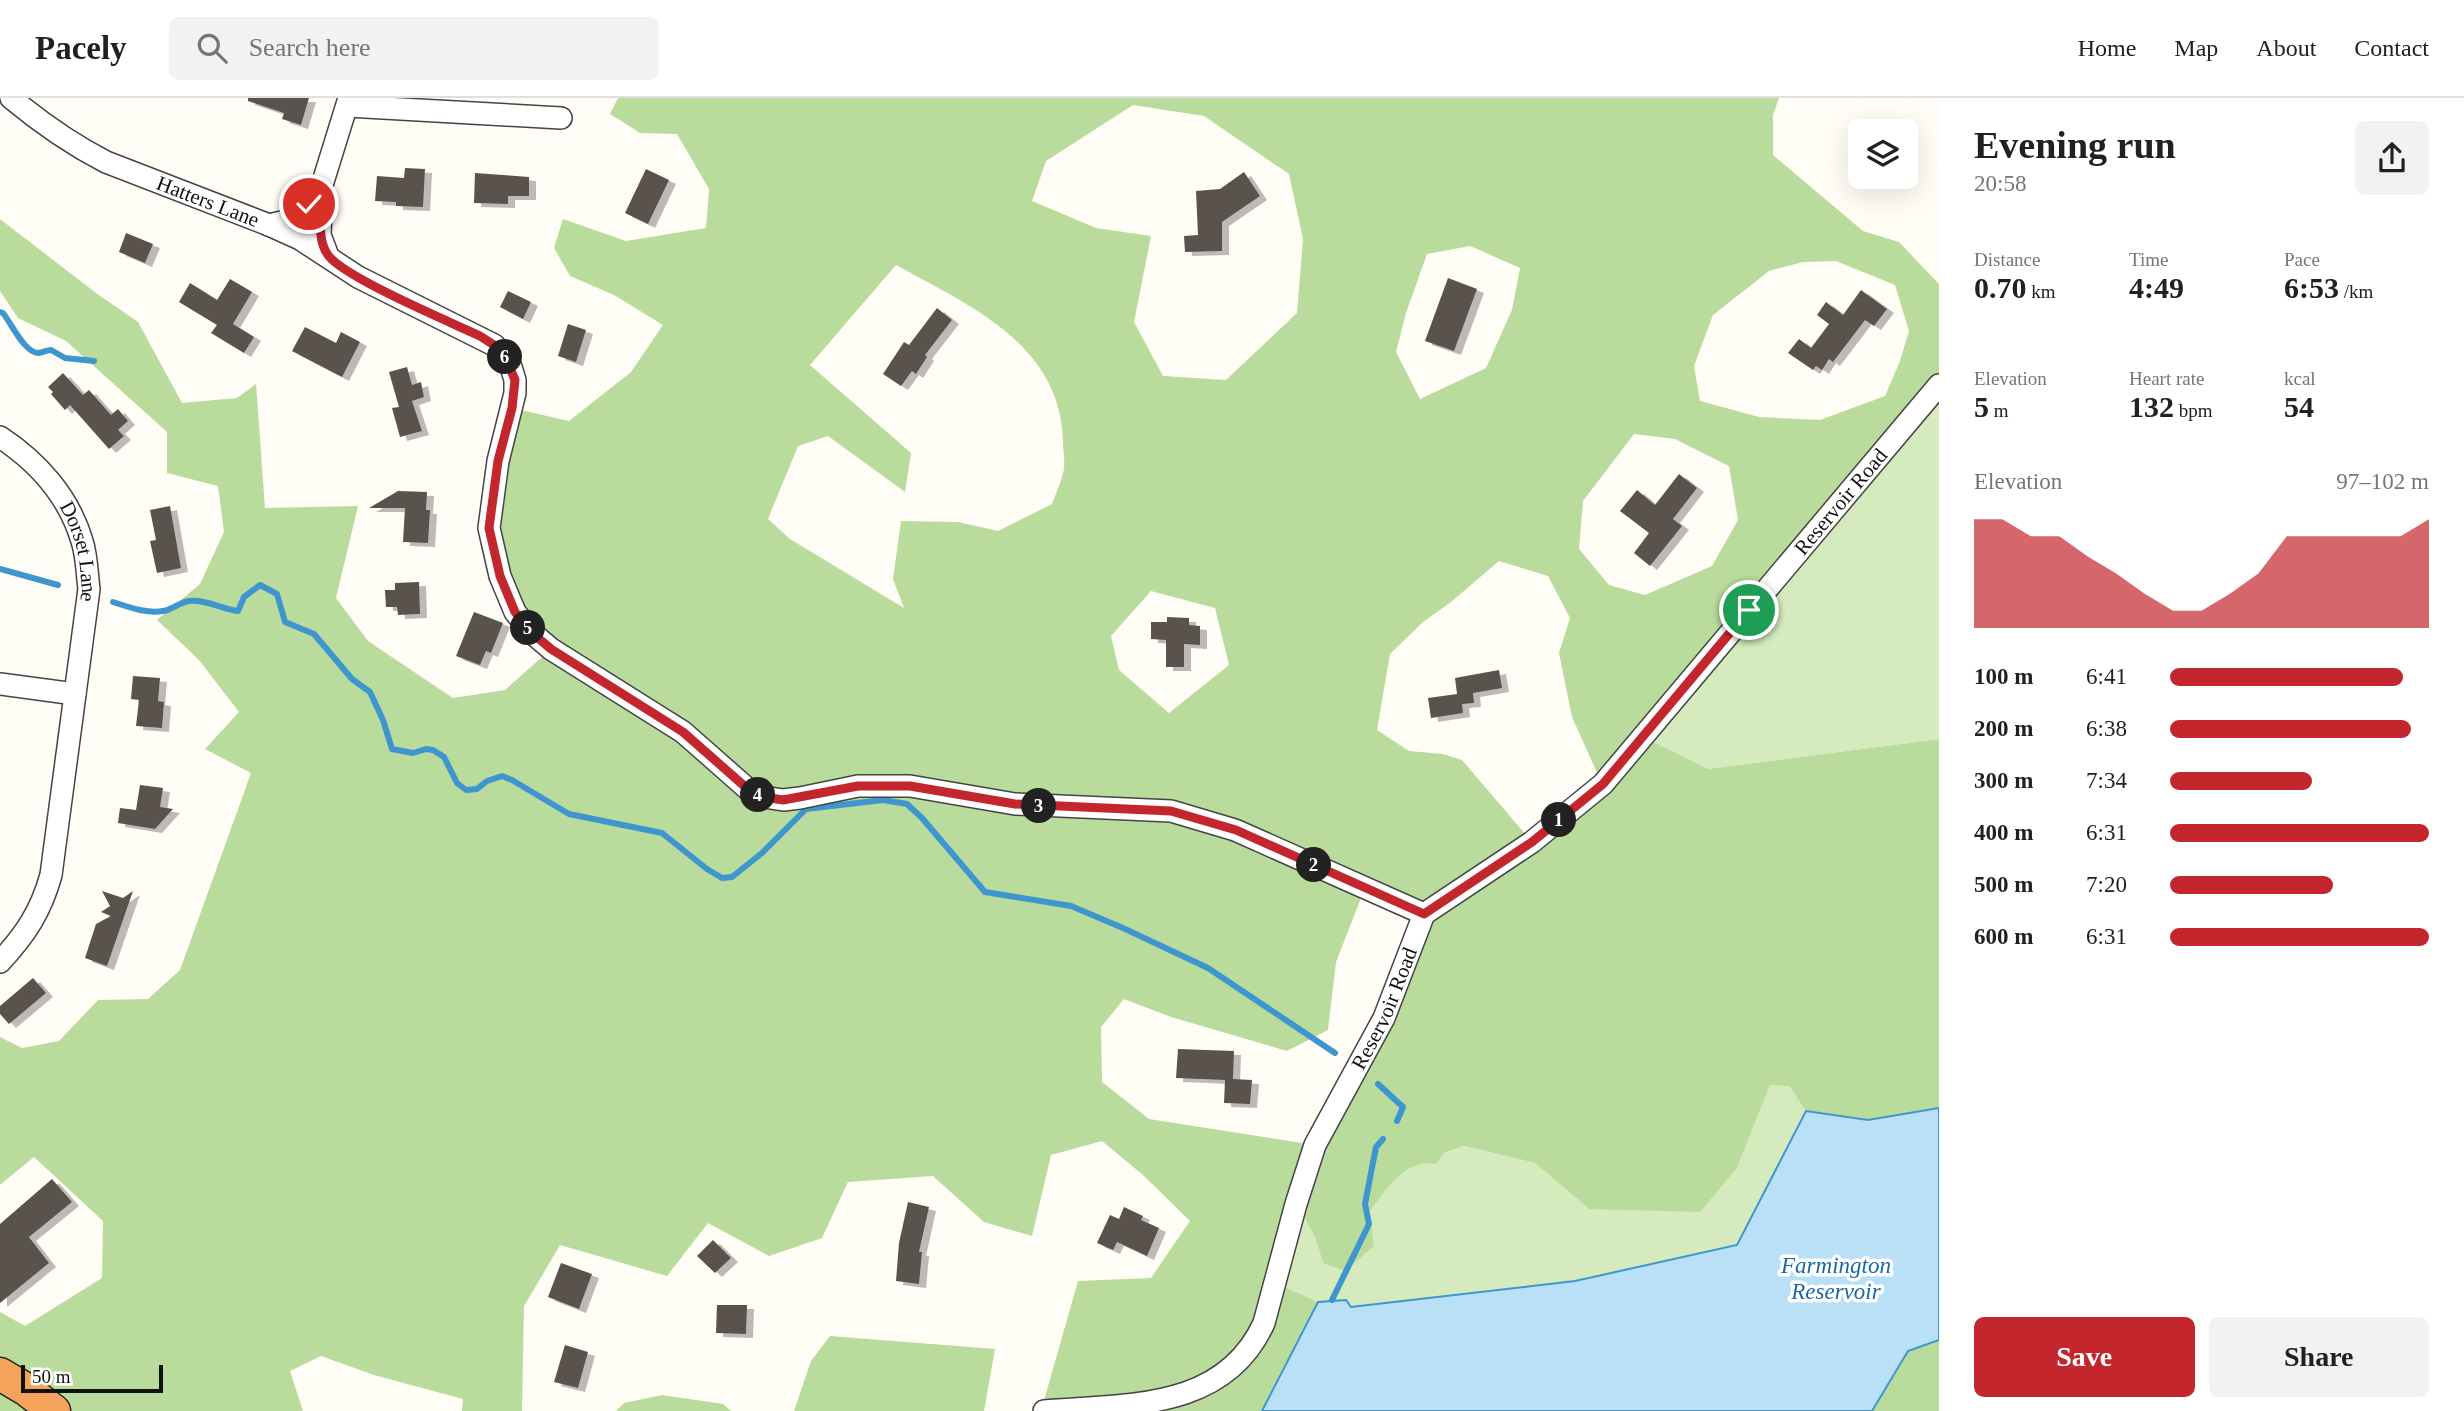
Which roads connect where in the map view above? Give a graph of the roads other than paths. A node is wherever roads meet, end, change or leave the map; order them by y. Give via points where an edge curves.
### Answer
1 (11, 98) edge
2 (348, 102) edge
3 (561, 118) dead end
4 (318, 198) junction
5 (269, 225) junction
6 (328, 256) junction
7 (1939, 385) edge
8 (0, 437) edge
9 (0, 684) edge
10 (75, 694) junction
11 (1424, 914) junction
12 (0, 962) edge
13 (0, 1374) edge
14 (54, 1411) edge
15 (1044, 1411) edge

1 - 5 street, Hatters Lane via 46,126 106,162
2 - 3 street
2 - 4 street
4 - 5 street via 286,221
4 - 6 street via 320,235
5 - 6 street, Hatters Lane
6 - 11 street, Hatters Lane via 358,277 480,336 505,356 515,393 498,461 489,528 500,576 515,612 551,649 683,732 750,791 783,800 858,786 910,786 1015,804 1171,811 1236,830
7 - 11 street, Reservoir Road via 1603,784 1532,842
8 - 10 street, Dorset Lane via 43,472 64,498 83,542 89,589
9 - 10 street
10 - 12 street, Dorset Lane via 51,875 31,924
11 - 15 street, Reservoir Road via 1384,1018 1315,1145 1264,1323 1240,1362 1217,1382 1163,1403
13 - 14 highway

